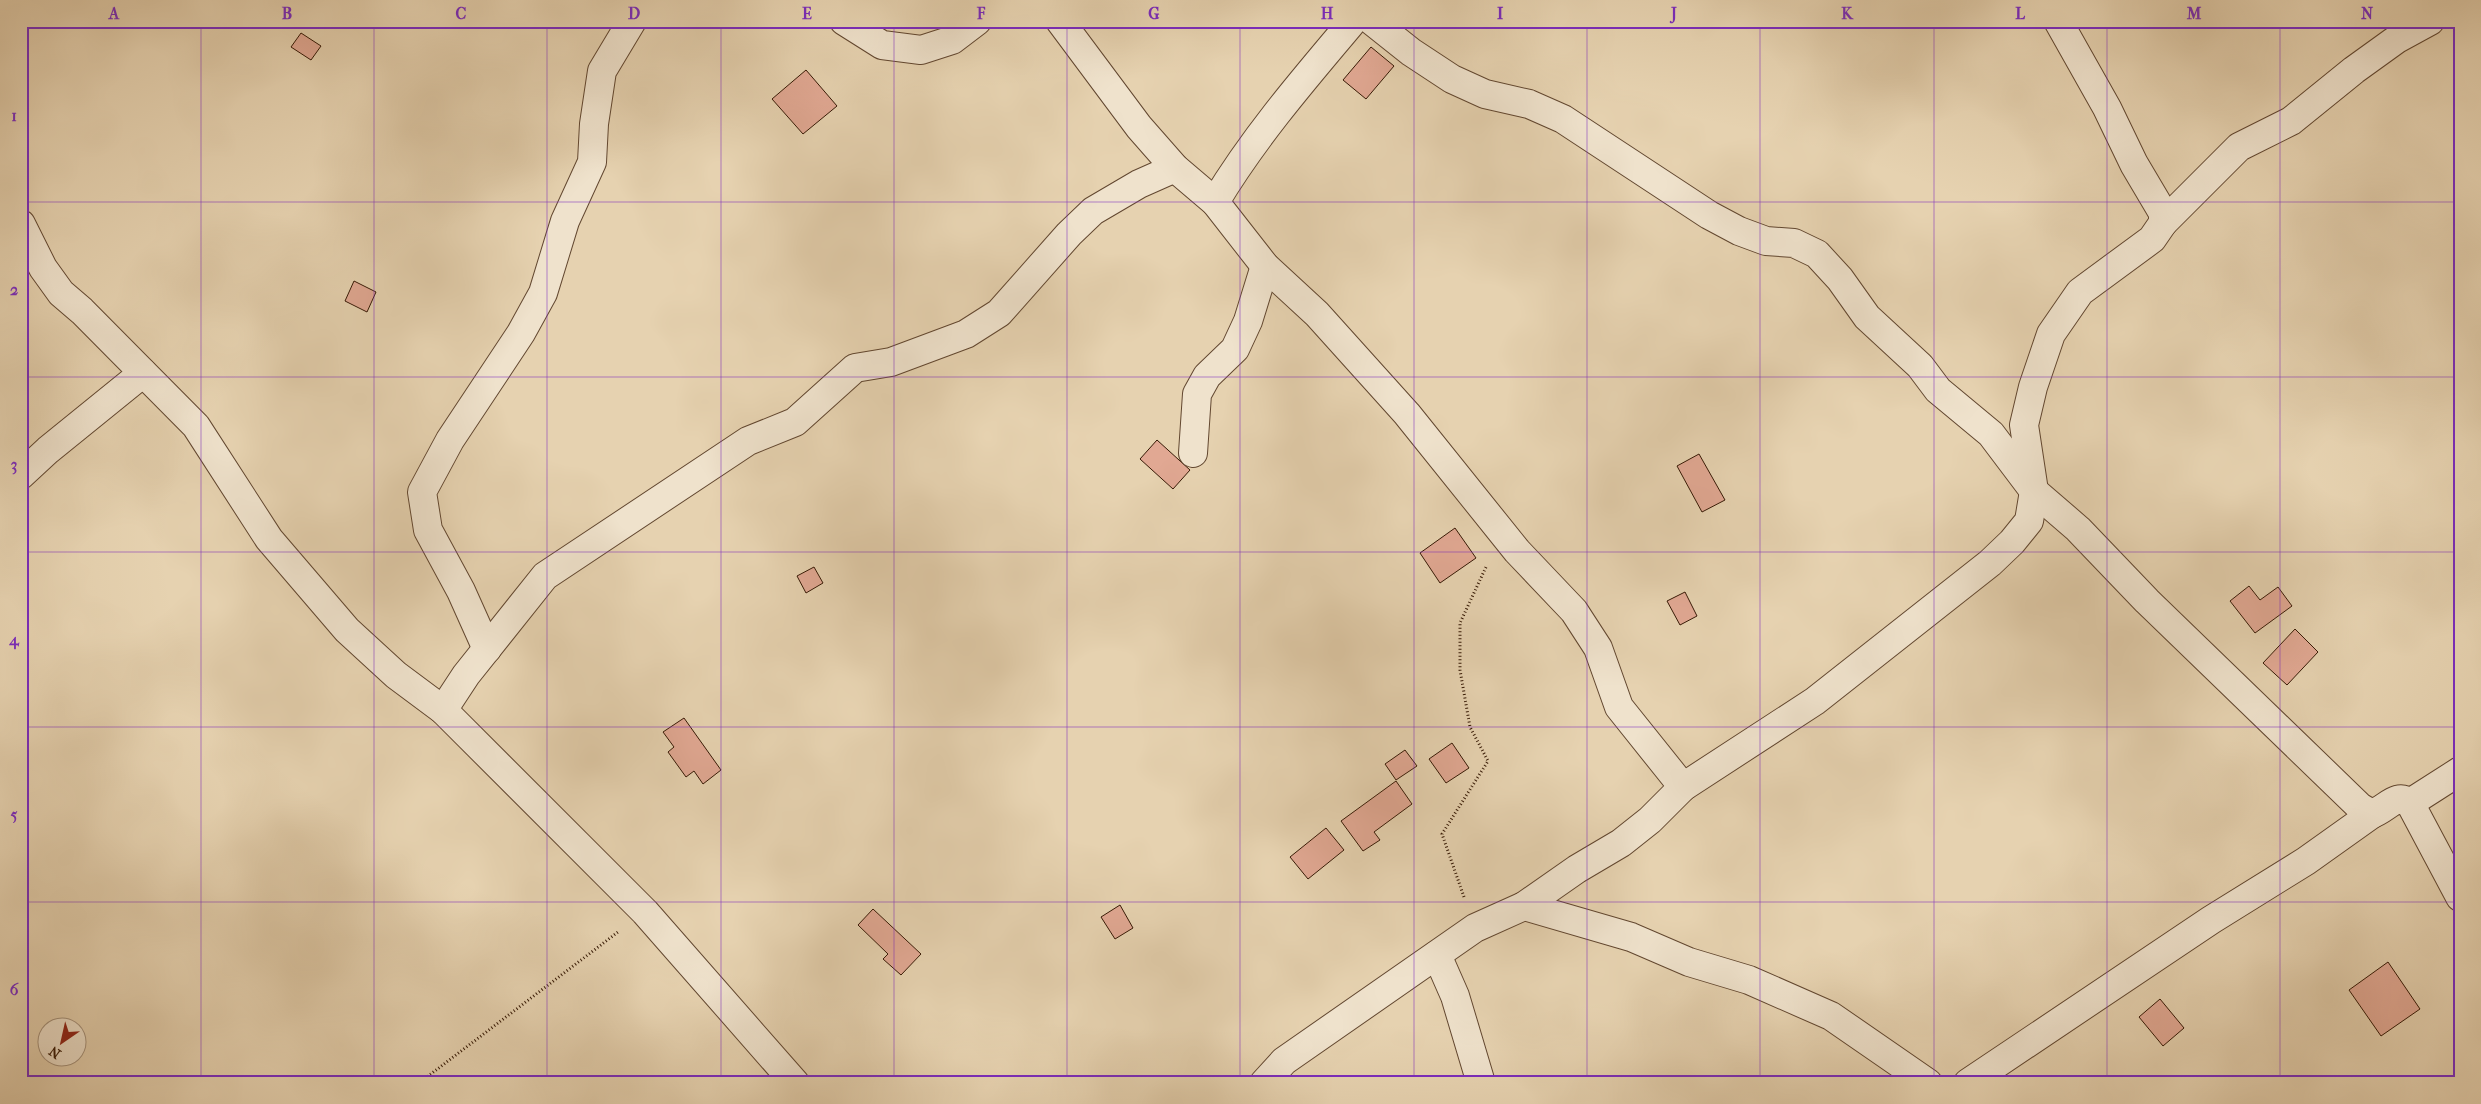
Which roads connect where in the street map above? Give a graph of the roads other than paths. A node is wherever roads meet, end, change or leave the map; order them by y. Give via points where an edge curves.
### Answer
1 (632, 21) edge
2 (844, 21) edge
3 (977, 21) edge
4 (1060, 21) edge
5 (1353, 21) edge
6 (1372, 21) edge
7 (2058, 21) edge
8 (2430, 21) edge
9 (1175, 168) junction
10 (1214, 202) junction
11 (21, 224) edge
12 (2164, 224) junction
13 (1265, 266) junction
14 (143, 373) junction
15 (1193, 453) dead end
16 (21, 475) edge
17 (2034, 491) junction
18 (487, 649) junction
19 (443, 710) junction
20 (2460, 771) edge
21 (1683, 787) junction
22 (2410, 803) junction
23 (2372, 814) junction
24 (2460, 898) edge
25 (1524, 906) junction
26 (1437, 955) junction
27 (795, 1083) edge
28 (1264, 1083) edge
29 (1481, 1083) edge
30 (1928, 1083) edge
31 (1968, 1083) edge

1 - 18 street via 602,71 592,162 565,221 543,293 521,333 450,440 422,492 428,530
2 - 3 street via 882,45 921,50 952,40
4 - 9 street
5 - 10 street via 1292,93
6 - 17 street via 1452,79 1485,94 1529,104 1564,118 1709,215 1757,237 1794,243 1818,254 1866,317 1920,366 1938,390 1991,434
7 - 12 street via 2163,212
8 - 12 street via 2397,39 2291,121 2239,147
9 - 10 street
9 - 18 street via 1139,184 1093,211 999,313 966,334 891,362 855,368 795,422 748,441 648,509 591,543 545,576
10 - 13 street
11 - 14 street via 43,268 60,292
12 - 17 street via 2152,239 2080,292 2052,334 2033,387 2024,425
13 - 15 street via 1248,321 1235,349 1207,376 1197,394
13 - 21 street via 1317,314 1408,414 1517,551 1574,611 1598,648 1619,707
14 - 16 street
14 - 19 street via 196,426 269,539 347,630 396,675
17 - 21 street via 2029,521 1990,563 1815,701
17 - 23 street via 2078,529 2147,601 2360,808
18 - 19 street
19 - 27 street via 644,912
20 - 22 street
21 - 25 street via 1662,810 1621,843 1577,868
22 - 23 street via 2399,798 2382,811
22 - 24 street
23 - 31 street via 2306,861 2211,920
25 - 26 street via 1475,928
25 - 30 street via 1631,937 1689,962 1749,980 1831,1016
26 - 28 street via 1284,1060
26 - 29 street via 1455,996

